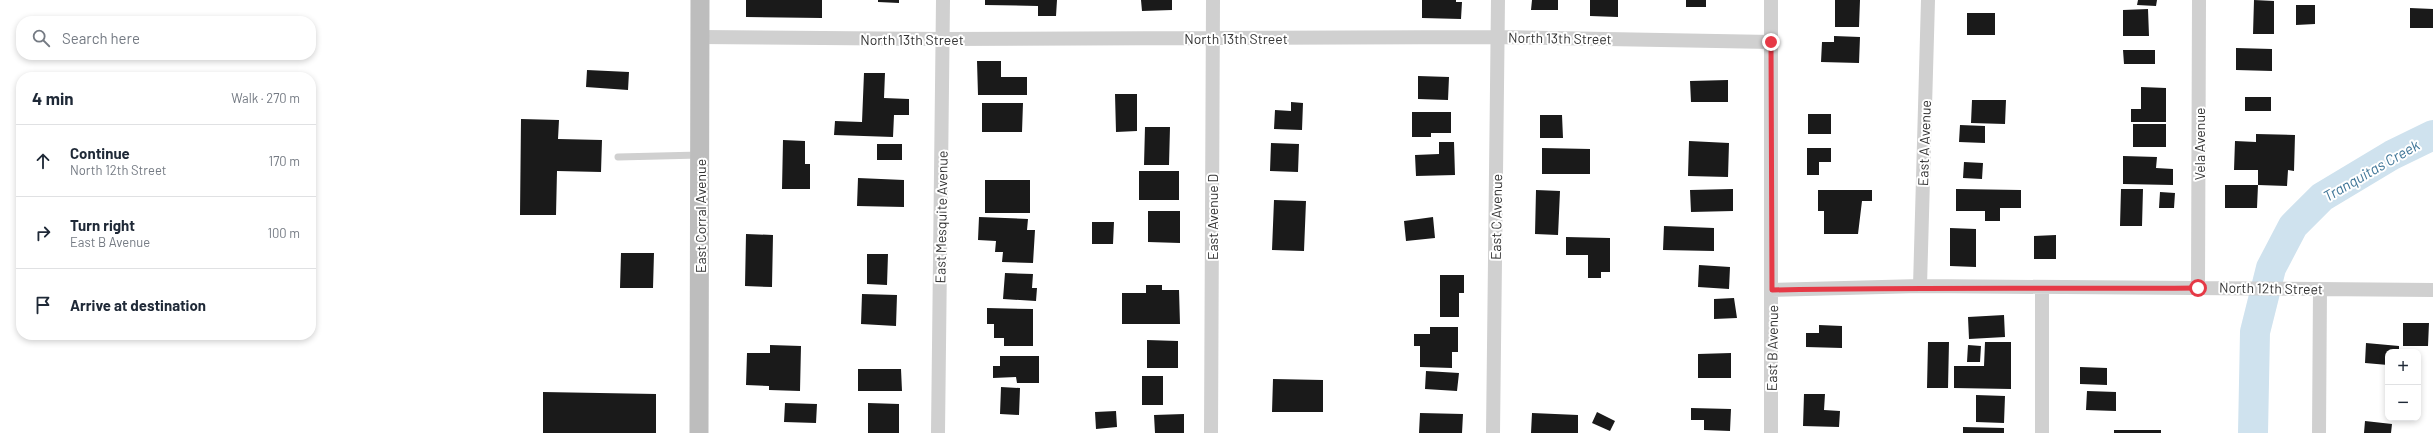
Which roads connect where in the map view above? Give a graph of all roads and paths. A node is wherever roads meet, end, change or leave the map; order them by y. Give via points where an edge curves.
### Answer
1 (700, 0) edge
2 (943, 0) edge
3 (1213, 0) edge
4 (1498, 0) edge
5 (1771, 0) edge
6 (1928, 0) edge
7 (2199, 0) edge
8 (700, 37) junction
9 (1499, 37) junction
10 (1213, 38) junction
11 (943, 39) junction
12 (1771, 42) junction
13 (700, 155) junction
14 (618, 157) dead end
15 (1920, 286) junction
16 (2198, 288) junction
17 (2042, 289) junction
18 (2320, 289) junction
19 (1772, 290) junction
20 (2433, 290) edge
21 (699, 433) edge
22 (938, 433) edge
23 (1211, 433) edge
24 (1493, 433) edge
25 (1771, 433) edge
26 (2042, 433) edge
27 (2319, 433) edge

1 - 8 main road, East Corral Avenue
2 - 11 street, East Mesquite Avenue
3 - 10 street, East Avenue D
4 - 9 street, East C Avenue
5 - 12 street, East B Avenue
6 - 15 street, East A Avenue
7 - 16 street, Vela Avenue
8 - 11 street, North 13th Street
8 - 13 main road, East Corral Avenue
9 - 10 street, North 13th Street
9 - 12 street, North 13th Street
9 - 24 street, East C Avenue
10 - 11 street, North 13th Street
10 - 23 street, East Avenue D
11 - 22 street, East Mesquite Avenue
12 - 19 street, East B Avenue
13 - 14 lane
13 - 21 main road, East Corral Avenue
15 - 17 street, North 12th Street
15 - 19 street, North 12th Street
16 - 17 street, North 12th Street
16 - 18 street, North 12th Street
17 - 26 street
18 - 20 street, North 12th Street
18 - 27 street
19 - 25 street, East B Avenue

